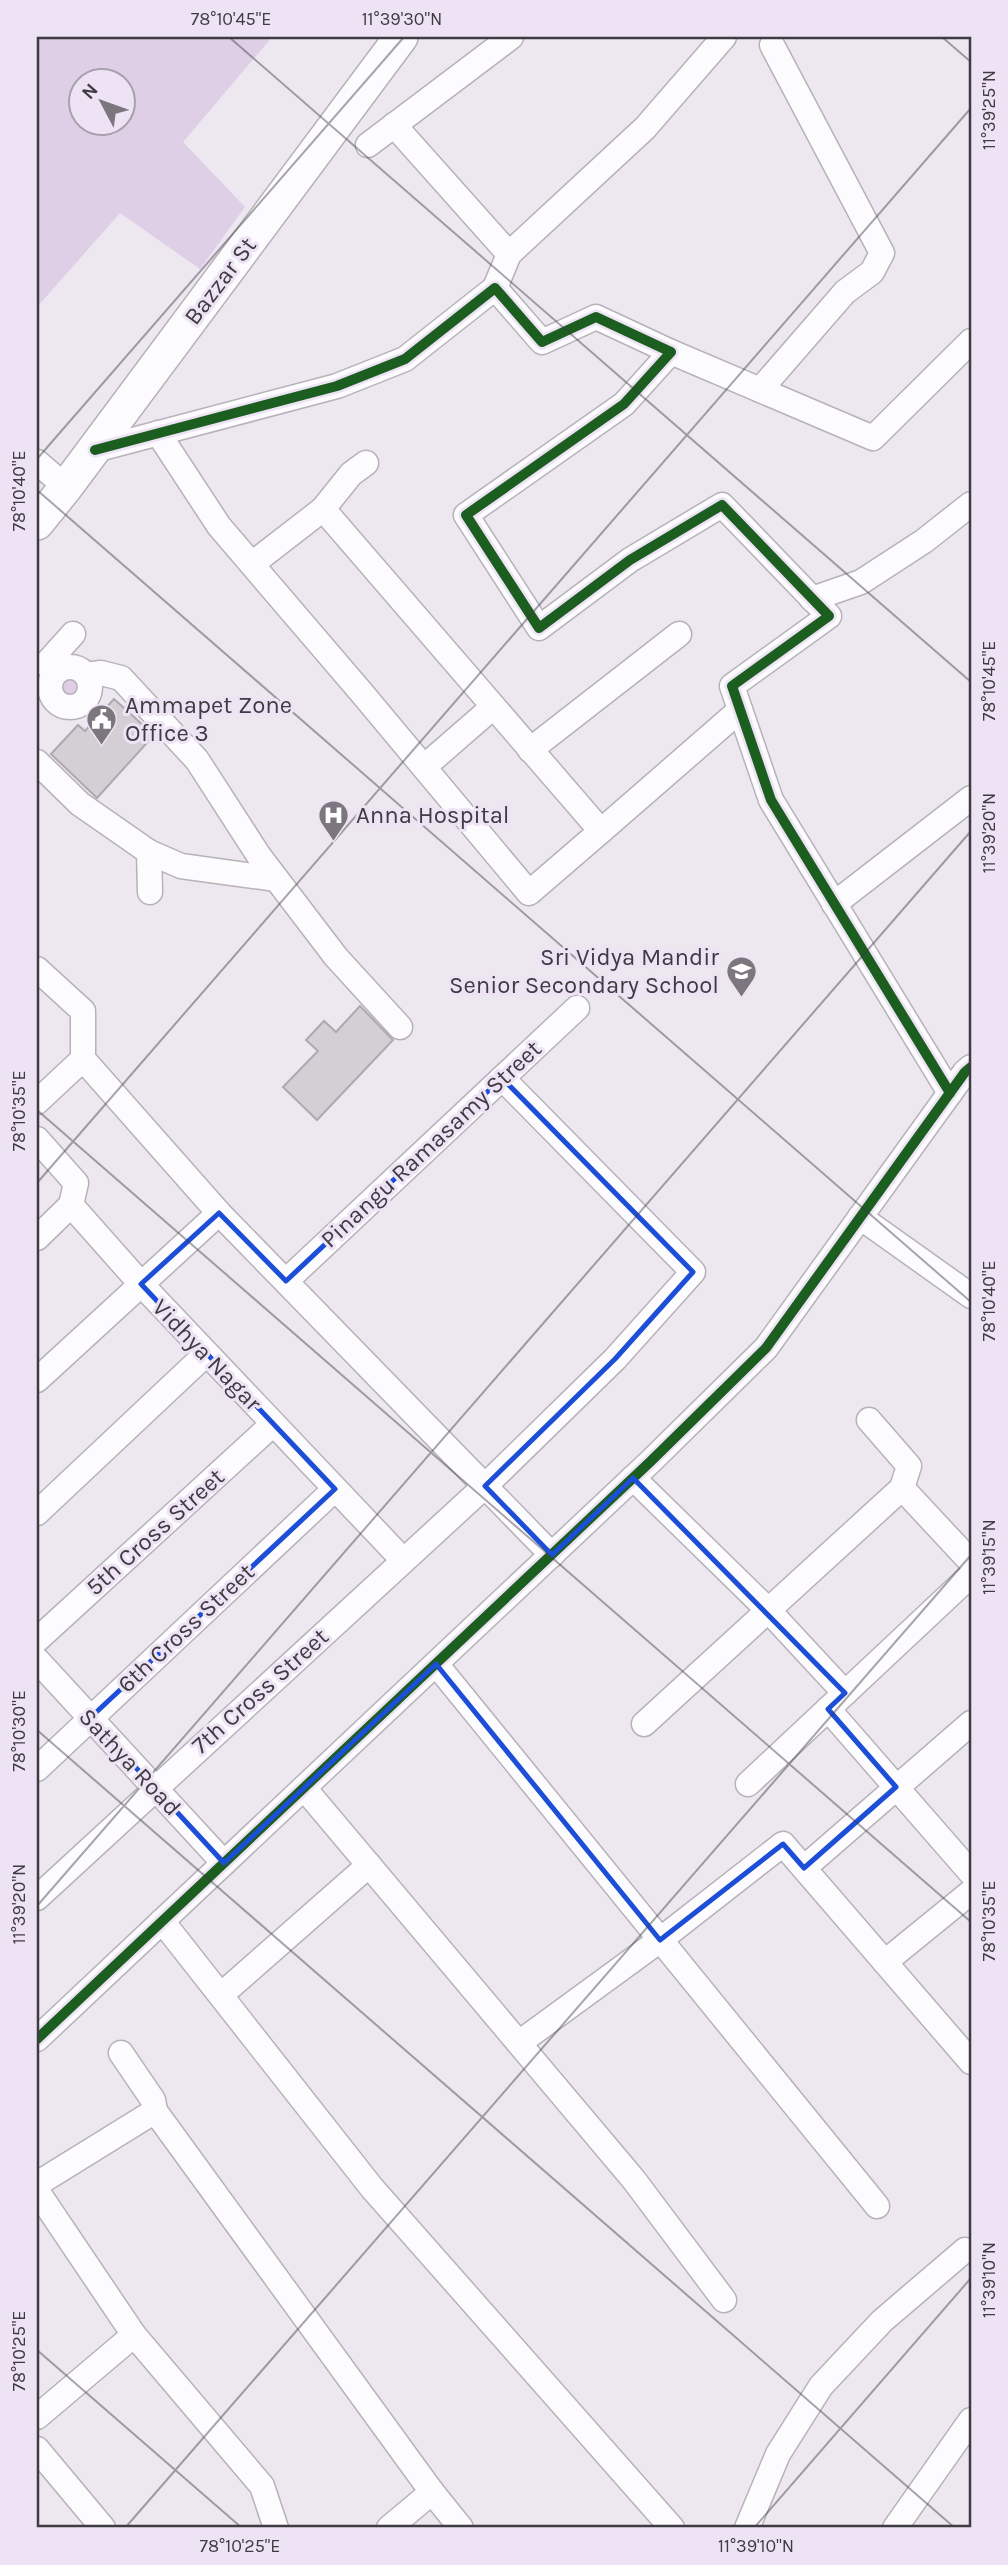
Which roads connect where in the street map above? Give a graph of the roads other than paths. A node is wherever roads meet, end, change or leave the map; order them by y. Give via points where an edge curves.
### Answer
1 (401, 37) edge
2 (511, 37) edge
3 (724, 37) edge
4 (772, 45) dead end
5 (394, 125) junction
6 (368, 145) dead end
7 (509, 254) junction
8 (495, 288) junction
9 (971, 341) edge
10 (671, 352) junction
11 (760, 390) junction
12 (158, 433) junction
13 (95, 450) junction
14 (37, 462) edge
15 (366, 463) dead end
16 (66, 487) junction
17 (971, 504) edge
18 (323, 509) junction
19 (37, 523) edge
20 (252, 564) junction
21 (812, 598) junction
22 (73, 634) dead end
23 (679, 634) dead end
24 (47, 671) edge
25 (86, 675) junction
26 (494, 707) junction
27 (740, 710) junction
28 (37, 711) edge
29 (530, 750) junction
30 (37, 762) edge
31 (424, 767) junction
32 (971, 798) edge
33 (601, 831) junction
34 (149, 852) junction
35 (276, 879) junction
36 (150, 892) dead end
37 (834, 904) junction
38 (37, 969) edge
39 (577, 1008) dead end
40 (400, 1027) dead end
41 (83, 1059) junction
42 (971, 1067) edge
43 (502, 1078) junction
44 (950, 1093) junction
45 (37, 1102) edge
46 (37, 1139) edge
47 (71, 1205) junction
48 (219, 1213) junction
49 (860, 1217) junction
50 (37, 1238) edge
51 (286, 1281) junction
52 (141, 1284) junction
53 (971, 1296) edge
54 (206, 1354) junction
55 (37, 1380) edge
56 (869, 1420) dead end
57 (273, 1424) junction
58 (633, 1478) junction
59 (485, 1486) junction
60 (902, 1488) junction
61 (335, 1489) junction
62 (37, 1513) edge
63 (552, 1555) junction
64 (403, 1560) junction
65 (971, 1562) edge
66 (971, 1575) edge
67 (768, 1610) junction
68 (37, 1640) edge
69 (37, 1660) edge
70 (436, 1664) junction
71 (837, 1701) junction
72 (90, 1718) junction
73 (971, 1723) edge
74 (644, 1724) dead end
75 (37, 1769) edge
76 (748, 1784) dead end
77 (896, 1787) junction
78 (155, 1788) junction
79 (304, 1788) junction
80 (224, 1863) junction
81 (369, 1865) junction
82 (804, 1868) junction
83 (971, 1873) edge
84 (971, 1892) edge
85 (37, 1898) edge
86 (162, 1921) junction
87 (660, 1940) junction
88 (885, 1962) junction
89 (221, 1995) junction
90 (37, 2039) edge
91 (519, 2043) junction
92 (121, 2053) dead end
93 (971, 2062) edge
94 (155, 2112) junction
95 (37, 2184) edge
96 (37, 2191) edge
97 (877, 2206) dead end
98 (965, 2250) dead end
99 (724, 2300) dead end
100 (134, 2335) junction
101 (37, 2417) edge
102 (971, 2420) edge
103 (37, 2449) edge
104 (432, 2492) junction
105 (103, 2528) edge
106 (276, 2528) edge
107 (389, 2528) edge
108 (461, 2528) edge
109 (672, 2528) edge
110 (747, 2528) edge
111 (895, 2528) edge

1 - 13 main road, Bazzar St
2 - 5 street
3 - 7 street via 645,128
4 - 11 street via 882,253 872,272 845,292
5 - 6 street
5 - 7 street
7 - 8 street
8 - 10 street via 542,342 596,317
8 - 12 street via 405,359 337,386
9 - 11 street via 873,438
10 - 11 street
10 - 21 street via 624,404 466,516 539,628 630,561 722,505
12 - 13 street
12 - 20 street via 219,526
13 - 16 main road, Bazzar St
14 - 16 street
15 - 18 street
16 - 19 main road, Bazzar St
17 - 21 street via 861,582
18 - 20 street
18 - 26 street
20 - 31 street
21 - 27 street via 829,616 732,686
22 - 24 street
23 - 29 street
24 - 25 street via 69,666
24 - 25 street via 51,695 60,705 73,707 88,694
24 - 28 street
25 - 35 street via 121,678 197,760
26 - 29 street
26 - 31 street
27 - 33 street
27 - 37 street via 771,800
29 - 33 street
30 - 34 street via 80,804
31 - 33 street via 528,893
32 - 37 street
34 - 35 street via 181,866
34 - 36 street
35 - 40 street via 336,957
37 - 44 street
38 - 41 street via 83,1011
39 - 43 street, Pinangu Ramasamy Street
41 - 45 street
41 - 48 street
42 - 44 street
43 - 51 street, Pinangu Ramasamy Street
43 - 59 street, 7th Cross Street via 693,1272 615,1359
44 - 49 street
46 - 47 street via 76,1182
47 - 50 street
47 - 52 street, Vidhya Nagar
48 - 51 street
48 - 52 street
49 - 53 street
49 - 58 street via 766,1348
51 - 59 street
52 - 54 street, Vidhya Nagar
52 - 55 street
54 - 57 street, Vidhya Nagar
54 - 62 street
56 - 60 street via 909,1466
57 - 61 street, Vidhya Nagar
57 - 68 street, 5th Cross Street
58 - 63 street
58 - 67 street
59 - 63 street
59 - 64 street, 7th Cross Street
60 - 65 street
60 - 67 street
61 - 64 street, Vidhya Nagar
61 - 72 street, 6th Cross Street
63 - 70 street
64 - 78 street, 7th Cross Street
66 - 71 street
67 - 71 street
67 - 74 street
69 - 72 street, Sathya Road
70 - 79 street
70 - 87 street
71 - 76 street
71 - 77 street
72 - 75 street, 6th Cross Street
72 - 78 street, Sathya Road
73 - 77 street
77 - 82 street
77 - 83 street
78 - 80 street, Sathya Road
78 - 85 street, 7th Cross Street
79 - 80 street
79 - 81 street
80 - 86 street
81 - 89 street
81 - 91 street
82 - 87 street via 783,1844
82 - 88 street
84 - 88 street
86 - 89 street
86 - 90 street
87 - 91 street
87 - 97 street
88 - 93 street
89 - 109 street via 372,2188
91 - 99 street via 634,2180
92 - 94 street via 153,2100
94 - 95 street
94 - 104 street
96 - 100 street
98 - 110 street via 882,2321 821,2386 778,2454
100 - 101 street
100 - 106 street via 262,2486
102 - 111 street
103 - 105 street
104 - 107 street
104 - 108 street

